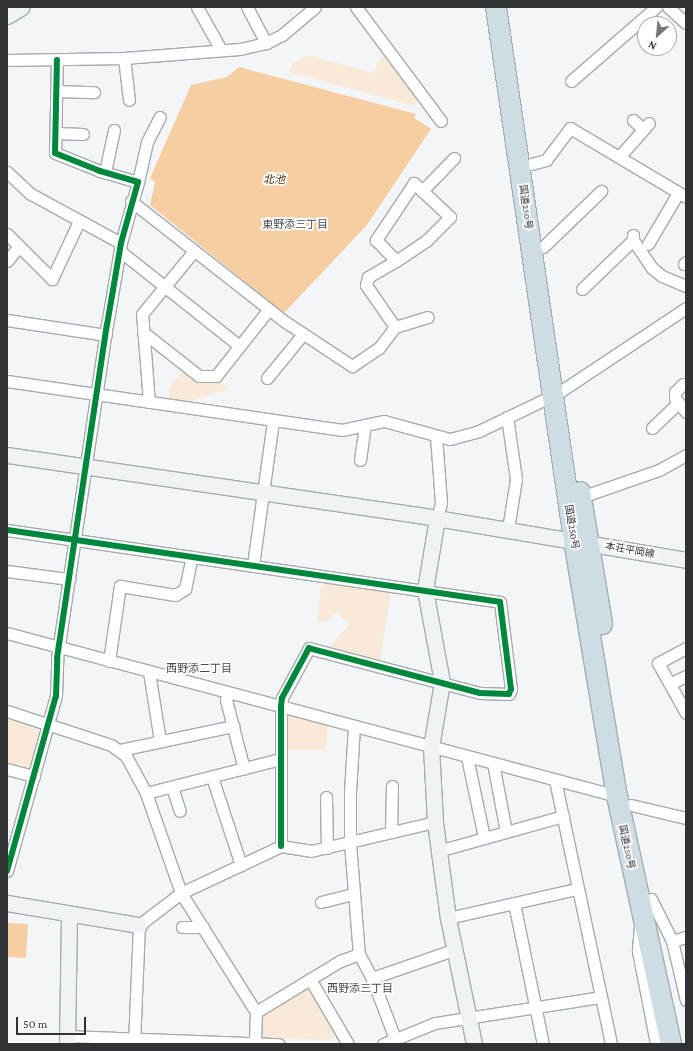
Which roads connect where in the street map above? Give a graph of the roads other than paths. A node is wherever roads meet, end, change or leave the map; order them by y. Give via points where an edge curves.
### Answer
1 (22, 7) edge
2 (197, 7) edge
3 (247, 7) edge
4 (315, 7) edge
5 (356, 7) edge
6 (496, 7) edge
7 (508, 7) edge
8 (656, 7) edge
9 (668, 7) edge
10 (7, 16) edge
11 (686, 23) edge
12 (266, 43) junction
13 (220, 48) junction
14 (124, 58) junction
15 (7, 60) edge
16 (57, 60) junction
17 (571, 81) dead end
18 (57, 91) junction
19 (94, 92) dead end
20 (129, 100) dead end
21 (160, 117) dead end
22 (633, 120) dead end
23 (441, 121) dead end
24 (114, 130) dead end
25 (56, 133) junction
26 (83, 134) dead end
27 (619, 157) junction
28 (454, 158) dead end
29 (531, 164) junction
30 (7, 172) edge
31 (104, 172) junction
32 (138, 182) junction
33 (422, 191) junction
34 (601, 191) dead end
35 (682, 195) edge
36 (131, 201) junction
37 (79, 221) junction
38 (7, 234) edge
39 (648, 244) dead end
40 (19, 246) junction
41 (121, 247) junction
42 (543, 247) junction
43 (194, 251) junction
44 (7, 261) edge
45 (396, 261) junction
46 (686, 286) edge
47 (164, 287) junction
48 (582, 289) dead end
49 (269, 308) junction
50 (686, 308) edge
51 (428, 317) dead end
52 (7, 320) edge
53 (395, 327) junction
54 (143, 332) junction
55 (106, 334) junction
56 (303, 334) junction
57 (238, 346) junction
58 (267, 378) dead end
59 (7, 381) edge
60 (683, 384) dead end
61 (558, 393) junction
62 (96, 394) junction
63 (149, 402) junction
64 (678, 402) junction
65 (686, 412) edge
66 (507, 417) junction
67 (273, 420) junction
68 (365, 426) junction
69 (652, 428) dead end
70 (436, 436) junction
71 (7, 455) edge
72 (686, 455) edge
73 (360, 460) dead end
74 (86, 467) junction
75 (262, 492) junction
76 (581, 497) junction
77 (437, 518) junction
78 (508, 529) junction
79 (7, 530) edge
80 (75, 540) junction
81 (581, 541) junction
82 (192, 557) junction
83 (686, 560) edge
84 (253, 565) junction
85 (7, 571) edge
86 (69, 579) junction
87 (425, 590) junction
88 (7, 633) edge
89 (59, 647) junction
90 (686, 648) edge
91 (109, 661) junction
92 (149, 672) junction
93 (686, 676) edge
94 (442, 682) junction
95 (670, 684) junction
96 (228, 693) junction
97 (281, 706) junction
98 (7, 711) edge
99 (686, 713) edge
100 (49, 723) junction
101 (232, 726) junction
102 (354, 726) junction
103 (160, 741) junction
104 (431, 747) junction
105 (120, 750) junction
106 (467, 756) junction
107 (280, 760) junction
108 (493, 763) junction
109 (7, 769) edge
110 (244, 769) junction
111 (34, 776) junction
112 (212, 777) junction
113 (555, 780) junction
114 (392, 786) dead end
115 (172, 787) junction
116 (146, 793) junction
117 (326, 797) dead end
118 (624, 800) junction
119 (180, 812) dead end
120 (563, 816) junction
121 (686, 818) edge
122 (435, 822) junction
123 (391, 832) junction
124 (506, 832) junction
125 (484, 838) junction
126 (350, 843) junction
127 (281, 846) junction
128 (326, 848) junction
129 (438, 851) junction
130 (241, 865) junction
131 (7, 871) edge
132 (577, 889) junction
133 (182, 893) junction
134 (354, 894) junction
135 (321, 902) dead end
136 (7, 903) edge
137 (514, 903) junction
138 (646, 906) junction
139 (69, 914) junction
140 (448, 918) junction
141 (138, 925) junction
142 (203, 928) junction
143 (188, 930) dead end
144 (686, 937) edge
145 (672, 941) junction
146 (456, 949) junction
147 (359, 954) junction
148 (372, 978) junction
149 (310, 979) junction
150 (601, 997) junction
151 (686, 1000) edge
152 (535, 1008) junction
153 (256, 1012) junction
154 (468, 1019) junction
155 (67, 1040) edge
156 (396, 1041) edge
157 (134, 1042) edge
158 (255, 1043) junction
159 (279, 1044) edge
160 (348, 1044) edge
161 (383, 1044) edge
162 (474, 1044) edge
163 (543, 1044) edge
164 (611, 1044) edge
165 (656, 1044) edge
166 (671, 1044) edge
167 (682, 1044) edge

1 - 10 street
2 - 13 street
3 - 12 street
4 - 12 street via 282,35
5 - 23 street
6 - 61 highway, 国道250号
7 - 29 highway, 国道250号
8 - 17 street
9 - 11 street
12 - 13 street via 240,49
13 - 14 street
14 - 16 street
14 - 20 street
15 - 16 street
16 - 18 street
18 - 19 street
18 - 25 street
21 - 32 street via 147,142
22 - 27 street via 646,126
24 - 31 street
25 - 26 street
25 - 31 street via 56,153
27 - 29 street via 570,128 546,160
27 - 35 street
28 - 33 street
29 - 42 highway, 国道250号
30 - 37 street via 31,194
31 - 32 street
32 - 36 street
33 - 45 street via 450,217 426,241
33 - 45 street via 414,183 376,240
34 - 42 street
35 - 39 street
36 - 41 street
36 - 43 street
37 - 40 street via 52,278
37 - 41 street
38 - 40 street
40 - 44 street
41 - 47 street
41 - 55 street
42 - 61 highway, 国道250号
43 - 47 street
43 - 49 street
45 - 53 street via 368,277 366,285
46 - 48 street via 662,276 652,268 633,237
47 - 54 street via 142,314
47 - 57 street
49 - 56 street
49 - 57 street
50 - 61 street
51 - 53 street
52 - 55 street
53 - 56 street via 379,348 352,366
54 - 57 street via 199,376 216,376
54 - 63 street
55 - 62 street
56 - 58 street
59 - 62 street
60 - 64 street via 675,392
61 - 66 street
61 - 76 highway, 国道250号
61 - 81 highway, 国道250号
62 - 63 street
62 - 74 street
63 - 67 street
64 - 65 street
64 - 69 street
66 - 70 street via 464,436 450,439
66 - 78 street via 516,480
67 - 68 street via 342,430
67 - 75 street
68 - 70 street via 384,421
68 - 73 street
70 - 77 street via 441,503
71 - 74 street, 本荘平岡線
72 - 76 street via 659,470
74 - 75 street, 本荘平岡線
74 - 80 street
75 - 77 street, 本荘平岡線
75 - 84 street
76 - 81 highway, 国道250号
77 - 78 street, 本荘平岡線
77 - 87 street
78 - 81 street, 本荘平岡線
79 - 80 street
80 - 82 street
80 - 86 street
81 - 83 street, 本荘平岡線
81 - 118 highway, 国道250号
82 - 84 street
82 - 91 street via 185,589 175,595 120,586
84 - 87 street
85 - 86 street
86 - 89 street
87 - 94 street
87 - 94 street via 500,602 511,689 509,694 480,693
88 - 89 street
89 - 91 street
89 - 100 street via 56,696
90 - 95 street via 658,663
91 - 92 street
92 - 96 street
92 - 103 street
93 - 95 street
94 - 97 street via 309,648 282,698
94 - 104 street
95 - 99 street
96 - 97 street
96 - 101 street via 226,700
97 - 102 street
97 - 107 street
98 - 100 street
100 - 105 street
100 - 111 street
101 - 103 street
101 - 110 street
102 - 104 street
102 - 126 street
103 - 105 street
104 - 106 street
104 - 122 street
105 - 116 street
106 - 108 street
106 - 125 street
107 - 110 street
107 - 127 street
108 - 113 street
108 - 124 street
109 - 111 street
110 - 112 street
111 - 131 street
112 - 115 street
112 - 130 street
113 - 118 street
113 - 120 street
114 - 123 street
115 - 116 street
115 - 119 street
116 - 133 street
117 - 128 street
118 - 121 street
118 - 138 highway, 国道250号
120 - 124 street
120 - 132 street
122 - 123 street
122 - 129 street
123 - 126 street
124 - 125 street
125 - 129 street
126 - 128 street
126 - 134 street
127 - 128 street via 311,852
127 - 130 street
129 - 140 street
130 - 133 street
132 - 137 street
132 - 150 street
133 - 141 street
133 - 142 street
134 - 135 street
134 - 147 street
136 - 139 street
137 - 140 street
137 - 152 street
138 - 145 street
138 - 165 street via 638,951
138 - 166 highway, 国道250号
138 - 167 highway, 国道250号
139 - 141 street
139 - 155 street
140 - 146 street
141 - 157 street
142 - 143 street
142 - 153 street
144 - 145 street
145 - 151 street
146 - 148 street
146 - 154 street
147 - 148 street
147 - 149 street via 340,961
148 - 156 street
149 - 153 street
149 - 160 street
150 - 152 street
150 - 164 street
152 - 154 street
152 - 163 street
153 - 158 street
154 - 156 street via 435,1023
154 - 162 street
155 - 157 street
156 - 161 street
157 - 158 street
158 - 159 street

